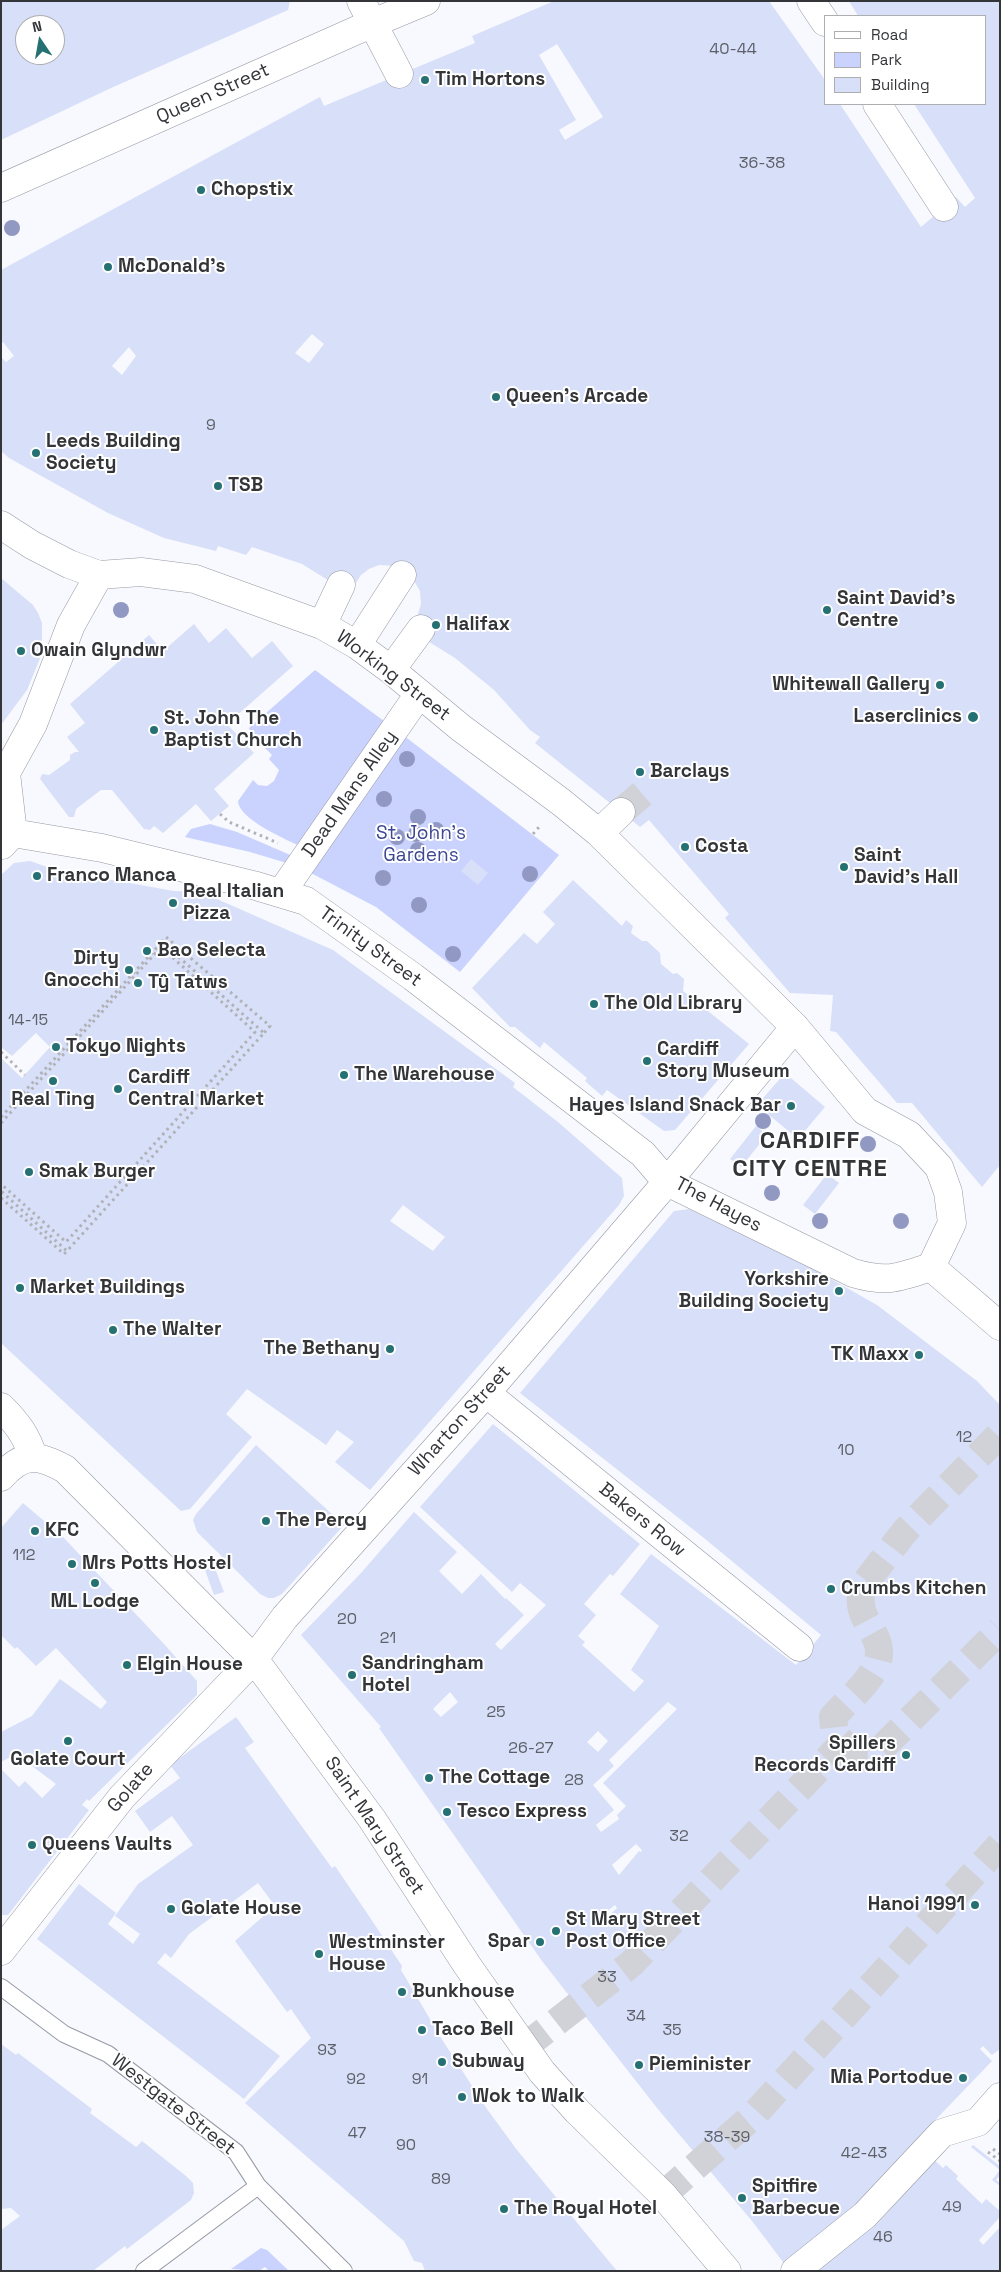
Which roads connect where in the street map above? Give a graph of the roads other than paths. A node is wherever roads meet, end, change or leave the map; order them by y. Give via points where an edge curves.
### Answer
1 (426, 1) edge
2 (811, 1) edge
3 (367, 12) edge
4 (824, 20) edge
5 (399, 74) dead end
6 (878, 105) edge
7 (1, 188) edge
8 (944, 207) dead end
9 (1, 525) edge
10 (99, 575) junction
11 (402, 575) dead end
12 (341, 586) dead end
13 (322, 625) junction
14 (421, 629) dead end
15 (356, 645) junction
16 (391, 670) junction
17 (419, 694) junction
18 (621, 812) tunnel mouth
19 (599, 833) junction
20 (7, 839) edge
21 (281, 893) junction
22 (795, 1027) junction
23 (667, 1182) junction
24 (931, 1267) junction
25 (995, 1311) edge
26 (486, 1393) junction
27 (1, 1408) edge
28 (32, 1457) junction
29 (1, 1477) edge
30 (799, 1647) dead end
31 (254, 1659) junction
32 (1, 1951) edge
33 (1, 1987) edge
34 (1000, 2097) edge
35 (258, 2186) junction
36 (144, 2271) edge
37 (344, 2271) edge
38 (726, 2271) edge
39 (795, 2271) edge

1 - 3 street, Queen Street
2 - 4 street
3 - 5 street
3 - 7 street, Queen Street
6 - 8 street
9 - 10 street via 69,564
10 - 13 street, Working Street via 141,572 195,579
10 - 20 street via 71,625 33,724 6,773
11 - 15 street
12 - 13 street
13 - 15 street, Working Street
14 - 16 street
15 - 16 street, Working Street
16 - 17 street, Working Street
17 - 19 street, Working Street
17 - 21 street, Dead Mans Alley
18 - 19 street
19 - 22 street, Working Street
20 - 21 street, Trinity Street via 102,848
21 - 23 street, Trinity Street via 306,901 413,977 643,1154
22 - 23 street, The Hayes
22 - 24 street via 865,1111 909,1136 939,1168 948,1192 952,1223
23 - 24 street, The Hayes via 859,1275 872,1279 896,1279
23 - 26 street, Wharton Street
24 - 25 street
26 - 30 street, Bakers Row
26 - 31 street, Wharton Street via 285,1618
27 - 28 street via 23,1431
28 - 29 street via 10,1467
28 - 31 street, Saint Mary Street via 48,1460 65,1469
31 - 32 street, Golate via 122,1797
31 - 38 street, Saint Mary Street via 367,1812 482,1989 542,2072 663,2195
33 - 35 lane, Westgate Street via 64,2034 108,2054 236,2152
34 - 39 street via 978,2122 942,2133 865,2215
35 - 36 lane
35 - 37 lane, Westgate Street

